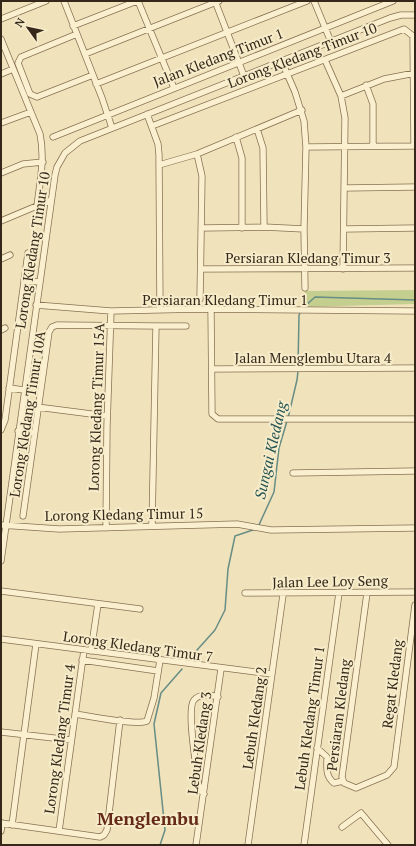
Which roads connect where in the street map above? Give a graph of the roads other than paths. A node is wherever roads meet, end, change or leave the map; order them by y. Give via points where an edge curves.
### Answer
1 (46, 1) edge
2 (64, 1) edge
3 (138, 1) edge
4 (216, 1) edge
5 (307, 1) edge
6 (314, 1) edge
7 (393, 1) edge
8 (415, 14) edge
9 (1, 19) edge
10 (73, 26) junction
11 (150, 28) junction
12 (325, 28) junction
13 (227, 32) junction
14 (77, 34) junction
15 (1, 38) edge
16 (331, 42) junction
17 (84, 54) junction
18 (162, 57) junction
19 (325, 60) junction
20 (239, 62) junction
21 (282, 62) junction
22 (13, 69) junction
23 (415, 73) edge
24 (1, 74) edge
25 (288, 74) junction
26 (93, 75) junction
27 (244, 76) junction
28 (96, 84) junction
29 (366, 85) junction
30 (174, 88) junction
31 (341, 96) junction
32 (302, 110) junction
33 (31, 112) junction
34 (108, 114) junction
35 (147, 114) junction
36 (1, 124) edge
37 (152, 126) junction
38 (112, 128) junction
39 (257, 129) junction
40 (53, 137) dead end
41 (236, 137) junction
42 (373, 146) junction
43 (414, 146) edge
44 (306, 147) junction
45 (345, 147) junction
46 (197, 154) junction
47 (43, 162) junction
48 (159, 165) junction
49 (1, 173) edge
50 (415, 187) edge
51 (345, 188) junction
52 (51, 200) junction
53 (37, 206) junction
54 (1, 220) edge
55 (264, 227) junction
56 (202, 228) junction
57 (242, 228) junction
58 (415, 228) edge
59 (304, 229) junction
60 (344, 229) junction
61 (28, 253) dead end
62 (10, 255) dead end
63 (1, 259) edge
64 (305, 268) junction
65 (415, 268) edge
66 (201, 269) junction
67 (344, 269) junction
68 (24, 280) junction
69 (39, 282) junction
70 (305, 288) dead end
71 (200, 300) dead end
72 (36, 305) junction
73 (210, 309) junction
74 (160, 310) junction
75 (111, 311) junction
76 (415, 311) edge
77 (111, 326) junction
78 (156, 326) junction
79 (186, 326) dead end
80 (415, 368) edge
81 (212, 369) junction
82 (9, 388) junction
83 (24, 390) junction
84 (37, 407) junction
85 (107, 416) junction
86 (415, 419) edge
87 (1, 430) edge
88 (18, 431) junction
89 (34, 432) junction
90 (415, 471) edge
91 (293, 473) dead end
92 (23, 516) dead end
93 (3, 525) edge
94 (152, 526) junction
95 (106, 528) junction
96 (415, 528) edge
97 (2, 540) edge
98 (1, 561) edge
99 (1, 591) edge
100 (415, 592) edge
101 (367, 593) junction
102 (245, 594) dead end
103 (339, 594) junction
104 (283, 595) junction
105 (98, 604) junction
106 (415, 605) edge
107 (140, 609) dead end
108 (1, 639) edge
109 (36, 644) junction
110 (84, 650) junction
111 (91, 651) junction
112 (82, 660) junction
113 (160, 660) junction
114 (221, 669) junction
115 (158, 671) junction
116 (272, 674) junction
117 (218, 696) junction
118 (75, 714) junction
119 (120, 720) junction
120 (1, 732) edge
121 (24, 735) junction
122 (71, 740) junction
123 (316, 748) junction
124 (394, 767) joint
125 (343, 781) junction
126 (204, 794) junction
127 (1, 823) edge
128 (12, 825) junction
129 (342, 827) dead end
130 (1, 831) edge
131 (59, 831) junction
132 (196, 845) edge
133 (248, 845) edge
134 (304, 845) edge
135 (388, 845) edge

1 - 9 street
2 - 10 street
3 - 10 street
3 - 11 street
4 - 11 street
4 - 13 street
5 - 13 street
6 - 12 street
7 - 12 street, Jalan Kledang Timur 1
8 - 16 street, Lorong Kledang Timur 10 via 390,18
10 - 14 street
11 - 17 street
11 - 18 street
12 - 16 street
12 - 20 street, Jalan Kledang Timur 1
13 - 18 street
13 - 20 street
14 - 17 street
14 - 26 street via 21,57 18,63 30,94 37,97
15 - 22 street
16 - 21 street, Lorong Kledang Timur 10
17 - 26 street
18 - 28 street
18 - 30 street
19 - 23 street, Lorong Kledang Timur 10 via 400,29 408,30 413,36
19 - 25 street, Lorong Kledang Timur 10
19 - 31 street
20 - 27 street
20 - 30 street, Jalan Kledang Timur 1
21 - 25 street
21 - 27 street, Lorong Kledang Timur 10
22 - 24 street
22 - 33 street
23 - 29 street
23 - 43 street
25 - 32 street
25 - 37 street, Lorong Kledang Timur 10
26 - 28 street
27 - 35 street, Lorong Kledang Timur 10
28 - 34 street
29 - 31 street
29 - 42 street via 373,104
30 - 34 street, Jalan Kledang Timur 1
31 - 45 street via 345,118
32 - 39 street
32 - 44 street
33 - 36 street
33 - 47 street via 40,134
34 - 38 street
34 - 40 street, Jalan Kledang Timur 1
35 - 37 street
35 - 38 street, Lorong Kledang Timur 10
37 - 48 street via 158,144
38 - 52 street, Lorong Kledang Timur 10 via 80,141 65,153 57,167
39 - 41 street
39 - 55 street via 263,148
41 - 46 street
41 - 57 street via 242,158
42 - 43 street
42 - 45 street
44 - 45 street
44 - 59 street
45 - 51 street
46 - 48 street
46 - 56 street via 202,176
47 - 49 street via 23,164
47 - 53 street
48 - 74 street
50 - 51 street
51 - 60 street
52 - 53 street
52 - 69 street, Lorong Kledang Timur 10
53 - 54 street
55 - 57 street
55 - 59 street
56 - 57 street
56 - 66 street
58 - 60 street
59 - 64 street
60 - 67 street
61 - 68 street
62 - 63 street
64 - 66 street, Persiaran Kledang Timur 3
64 - 67 street, Persiaran Kledang Timur 3
64 - 70 street
65 - 67 street, Persiaran Kledang Timur 3
66 - 71 street
68 - 69 street
68 - 82 street
69 - 72 street, Lorong Kledang Timur 10
72 - 75 street, Persiaran Kledang Timur 1
72 - 83 street, Lorong Kledang Timur 10
73 - 74 street, Persiaran Kledang Timur 1
73 - 76 street, Persiaran Kledang Timur 1
73 - 81 street
74 - 75 street, Persiaran Kledang Timur 1
75 - 77 street, Lorong Kledang Timur 15A
77 - 78 street
77 - 84 street, Lorong Kledang Timur 10A via 52,327 49,332
77 - 85 street, Lorong Kledang Timur 15A
78 - 79 street
78 - 94 street
80 - 81 street, Jalan Menglembu Utara 4
81 - 86 street via 212,414 218,420
82 - 83 street
82 - 87 street via 5,420
83 - 88 street, Lorong Kledang Timur 10
84 - 85 street
84 - 89 street, Lorong Kledang Timur 10A
85 - 95 street, Lorong Kledang Timur 15A
88 - 89 street
88 - 93 street, Lorong Kledang Timur 10
89 - 92 street, Lorong Kledang Timur 10A
90 - 91 street
93 - 95 street, Lorong Kledang Timur 15 via 39,529
93 - 97 street, Lorong Kledang Timur 10
94 - 95 street, Lorong Kledang Timur 15
94 - 96 street, Lorong Kledang Timur 15 via 247,524 272,530
97 - 98 street, Lorong Kledang Timur 10
99 - 105 street
100 - 101 street, Jalan Lee Loy Seng
101 - 103 street, Jalan Lee Loy Seng
101 - 125 street, Persiaran Kledang via 342,773
102 - 104 street, Jalan Lee Loy Seng
103 - 104 street, Jalan Lee Loy Seng
103 - 123 street, Lebuh Kledang Timur 1
104 - 116 street, Lebuh Kledang 2
105 - 107 street
105 - 111 street
106 - 124 street, Regat Kledang
108 - 109 street, Lorong Kledang Timur 7
109 - 110 street, Lorong Kledang Timur 7
109 - 121 street
110 - 111 street, Lorong Kledang Timur 7
110 - 112 street, Lorong Kledang Timur 4
111 - 113 street, Lorong Kledang Timur 7
112 - 115 street
112 - 118 street, Lorong Kledang Timur 4
113 - 114 street, Lorong Kledang Timur 7
113 - 115 street
114 - 116 street, Lorong Kledang Timur 7
114 - 117 street, Lebuh Kledang 3
115 - 119 street via 147,721 143,723
116 - 133 street, Lebuh Kledang 2
117 - 126 street, Lebuh Kledang 3
117 - 126 street via 200,696 195,699 190,711 198,783
118 - 119 street
118 - 122 street, Lorong Kledang Timur 4
119 - 131 street via 108,830 100,837
120 - 121 street
121 - 122 street
121 - 128 street
122 - 131 street, Lorong Kledang Timur 4
123 - 125 street via 327,757 327,773 330,780 334,783
123 - 134 street, Lebuh Kledang Timur 1
124 - 125 street, Persiaran Kledang via 387,775 360,787 348,785
126 - 132 street, Lebuh Kledang 3
127 - 128 street
127 - 130 street
128 - 131 street
129 - 135 street via 361,813

